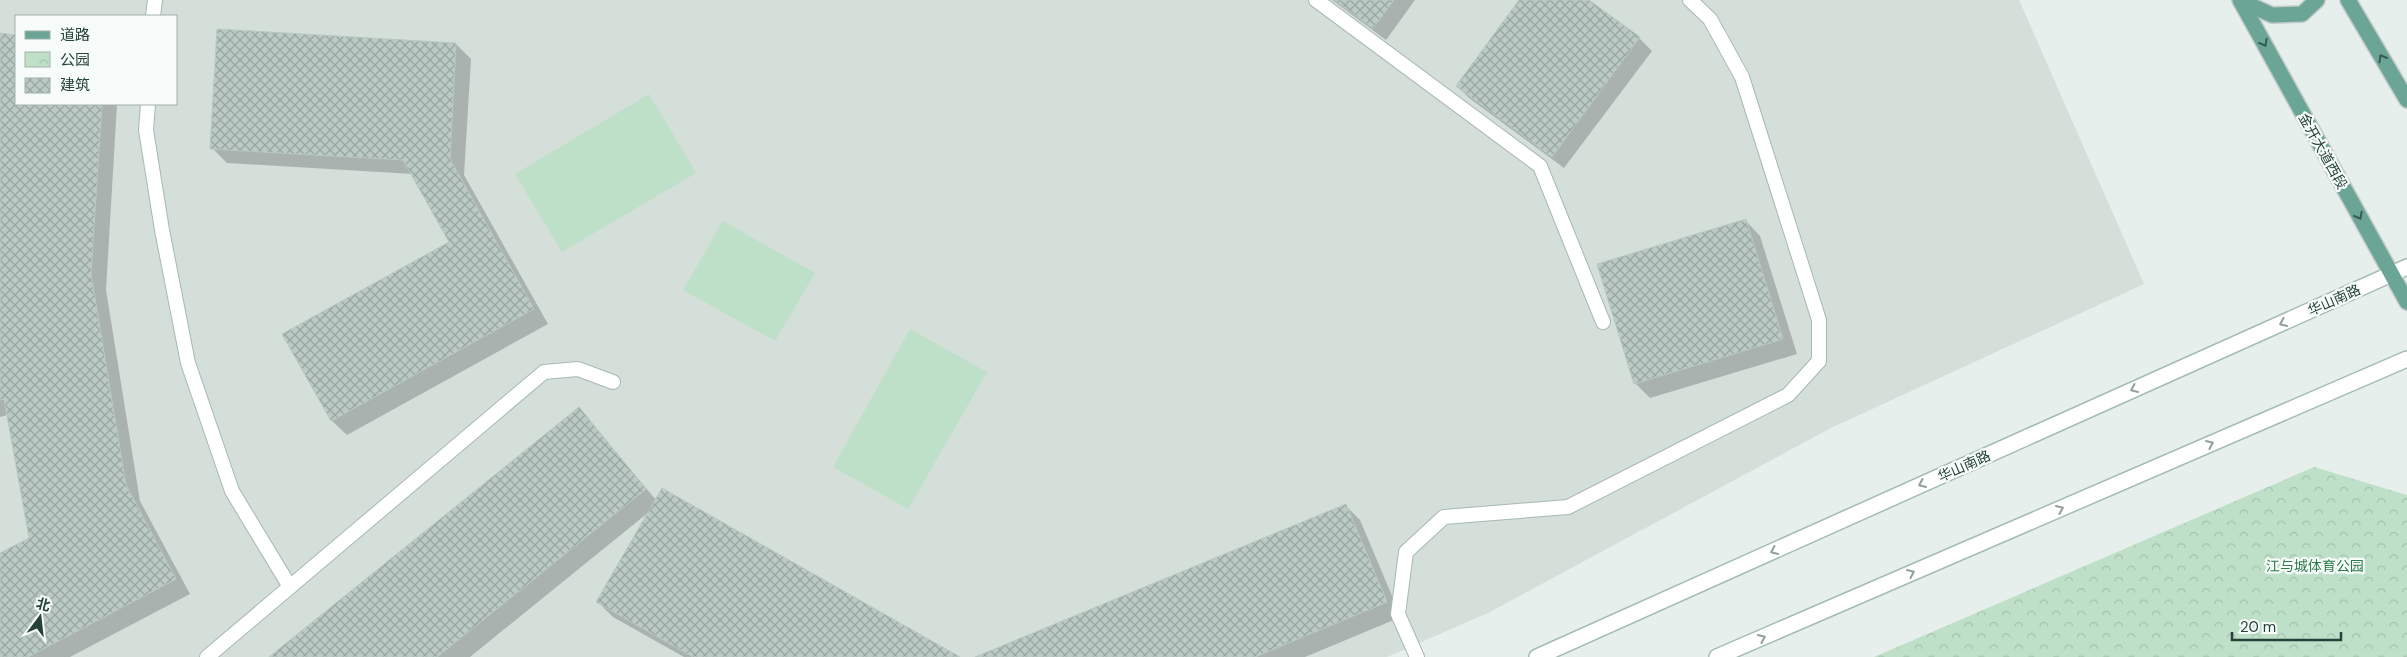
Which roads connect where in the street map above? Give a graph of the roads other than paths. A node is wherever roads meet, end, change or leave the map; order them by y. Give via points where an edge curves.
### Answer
1 (155, 0) edge
2 (1316, 0) edge
3 (1690, 0) edge
4 (2316, 0) edge
5 (2348, 0) edge
6 (2241, 1) edge
7 (152, 15) edge
8 (2407, 100) edge
9 (148, 105) edge
10 (2407, 267) edge
11 (2391, 274) junction
12 (2407, 302) edge
13 (1603, 322) dead end
14 (2407, 359) edge
15 (613, 382) dead end
16 (290, 587) junction
17 (207, 657) edge
18 (1417, 657) edge
19 (1537, 657) edge
20 (1718, 657) edge

1 - 7 lane
2 - 13 lane via 1540,166
3 - 18 lane via 1710,19 1742,77 1818,320 1819,361 1788,395 1568,507 1444,517 1406,552 1398,614
4 - 6 main road via 2302,14 2280,15 2272,15
8 -> 5 main road
6 -> 11 main road, 金开大道西段
9 - 16 lane via 146,130 188,363 232,491
10 - 11 main road, 华山南路
11 - 12 main road, 金开大道西段
11 -> 19 main road, 华山南路
20 -> 14 main road
15 - 16 lane via 578,369 544,372
16 - 17 lane

